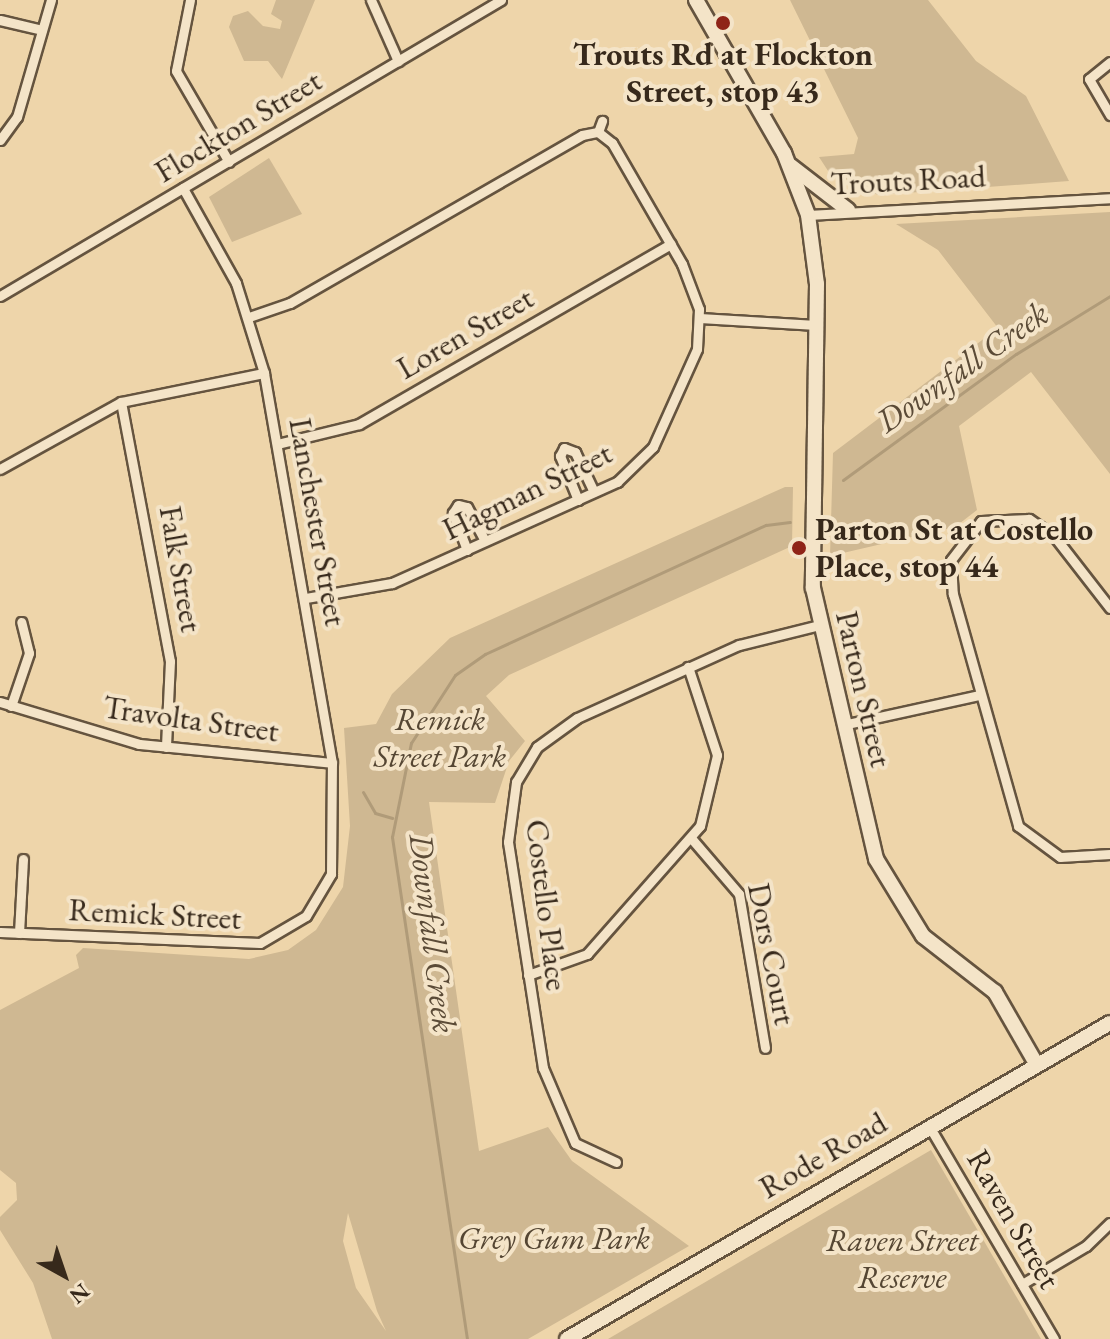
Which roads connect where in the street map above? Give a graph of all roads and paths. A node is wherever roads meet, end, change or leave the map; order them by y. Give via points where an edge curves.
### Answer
1 (51, 0) edge
2 (190, 0) edge
3 (371, 0) edge
4 (501, 0) edge
5 (696, 0) edge
6 (0, 20) edge
7 (42, 30) junction
8 (398, 61) junction
9 (1110, 62) edge
10 (1110, 115) edge
11 (602, 121) dead end
12 (598, 132) junction
13 (0, 140) edge
14 (229, 162) junction
15 (791, 166) junction
16 (183, 188) junction
17 (1110, 198) edge
18 (848, 210) junction
19 (808, 215) junction
20 (671, 244) junction
21 (0, 296) edge
22 (249, 317) junction
23 (700, 318) junction
24 (816, 325) junction
25 (264, 373) junction
26 (121, 402) junction
27 (277, 444) junction
28 (0, 469) edge
29 (594, 492) junction
30 (578, 500) junction
31 (485, 541) junction
32 (467, 550) junction
33 (306, 598) junction
34 (1110, 608) edge
35 (21, 622) dead end
36 (820, 625) junction
37 (688, 667) junction
38 (979, 695) junction
39 (0, 702) edge
40 (11, 706) junction
41 (843, 725) junction
42 (166, 747) junction
43 (332, 763) junction
44 (691, 838) junction
45 (1110, 854) edge
46 (23, 859) dead end
47 (328, 882) joint
48 (0, 932) edge
49 (19, 933) junction
50 (528, 975) junction
51 (1110, 1023) edge
52 (765, 1048) dead end
53 (1037, 1065) junction
54 (929, 1126) junction
55 (616, 1162) dead end
56 (1110, 1223) edge
57 (1022, 1284) junction
58 (567, 1339) edge
59 (1054, 1339) edge

1 - 7 street
2 - 14 street via 176,71
3 - 8 street
4 - 8 street, Flockton Street
5 - 15 street, Trouts Road
6 - 7 street
7 - 13 street via 17,117
8 - 14 street, Flockton Street
9 - 10 street via 1089,79
11 - 12 street
12 - 20 street via 612,143
12 - 22 street via 582,135 290,303
14 - 16 street, Flockton Street
15 - 18 street
15 - 19 street, Trouts Road
16 - 21 street, Flockton Street
16 - 22 street, Lanchester Street
17 - 18 street, Trouts Road
18 - 19 street, Trouts Road
19 - 24 street, Parton Street
20 - 23 street
20 - 27 street, Loren Street via 359,424
22 - 25 street, Lanchester Street
23 - 24 street
23 - 29 street, Hagman Street via 693,361 653,447 632,471
24 - 36 street, Parton Street via 811,545
25 - 26 street
25 - 27 street, Lanchester Street
26 - 28 street
26 - 42 street, Falk Street via 170,661
27 - 33 street, Lanchester Street
29 - 30 street, Hagman Street
29 - 30 street via 575,452 564,448 560,456
30 - 31 street, Hagman Street
31 - 32 street, Hagman Street
31 - 32 street via 467,507 458,505 453,513
32 - 33 street, Hagman Street via 378,588
33 - 43 street, Lanchester Street
34 - 38 street via 1039,523 1009,514 972,527 955,549 950,582
35 - 40 street via 29,653
36 - 37 street, Costello Place via 755,640
36 - 41 street, Parton Street
37 - 44 street via 717,755 711,800
37 - 50 street, Costello Place via 562,726 522,770 507,825
38 - 41 street
38 - 45 street via 1025,835 1071,860
39 - 40 street, Travolta Street
40 - 42 street, Travolta Street via 104,737
41 - 53 street, Parton Street via 887,886 923,936 995,992
42 - 43 street, Travolta Street
43 - 47 street, Lanchester Street
44 - 50 street via 587,954
44 - 52 street, Dors Court via 739,894
46 - 49 street
47 - 49 street, Remick Street via 296,926 260,943
48 - 49 street, Remick Street
50 - 55 street, Costello Place via 543,1068 567,1130 580,1147
51 - 53 street, Rode Road
53 - 54 street, Rode Road
54 - 57 street, Raven Street
54 - 58 street, Rode Road
56 - 57 street via 1086,1246
57 - 59 street, Raven Street

